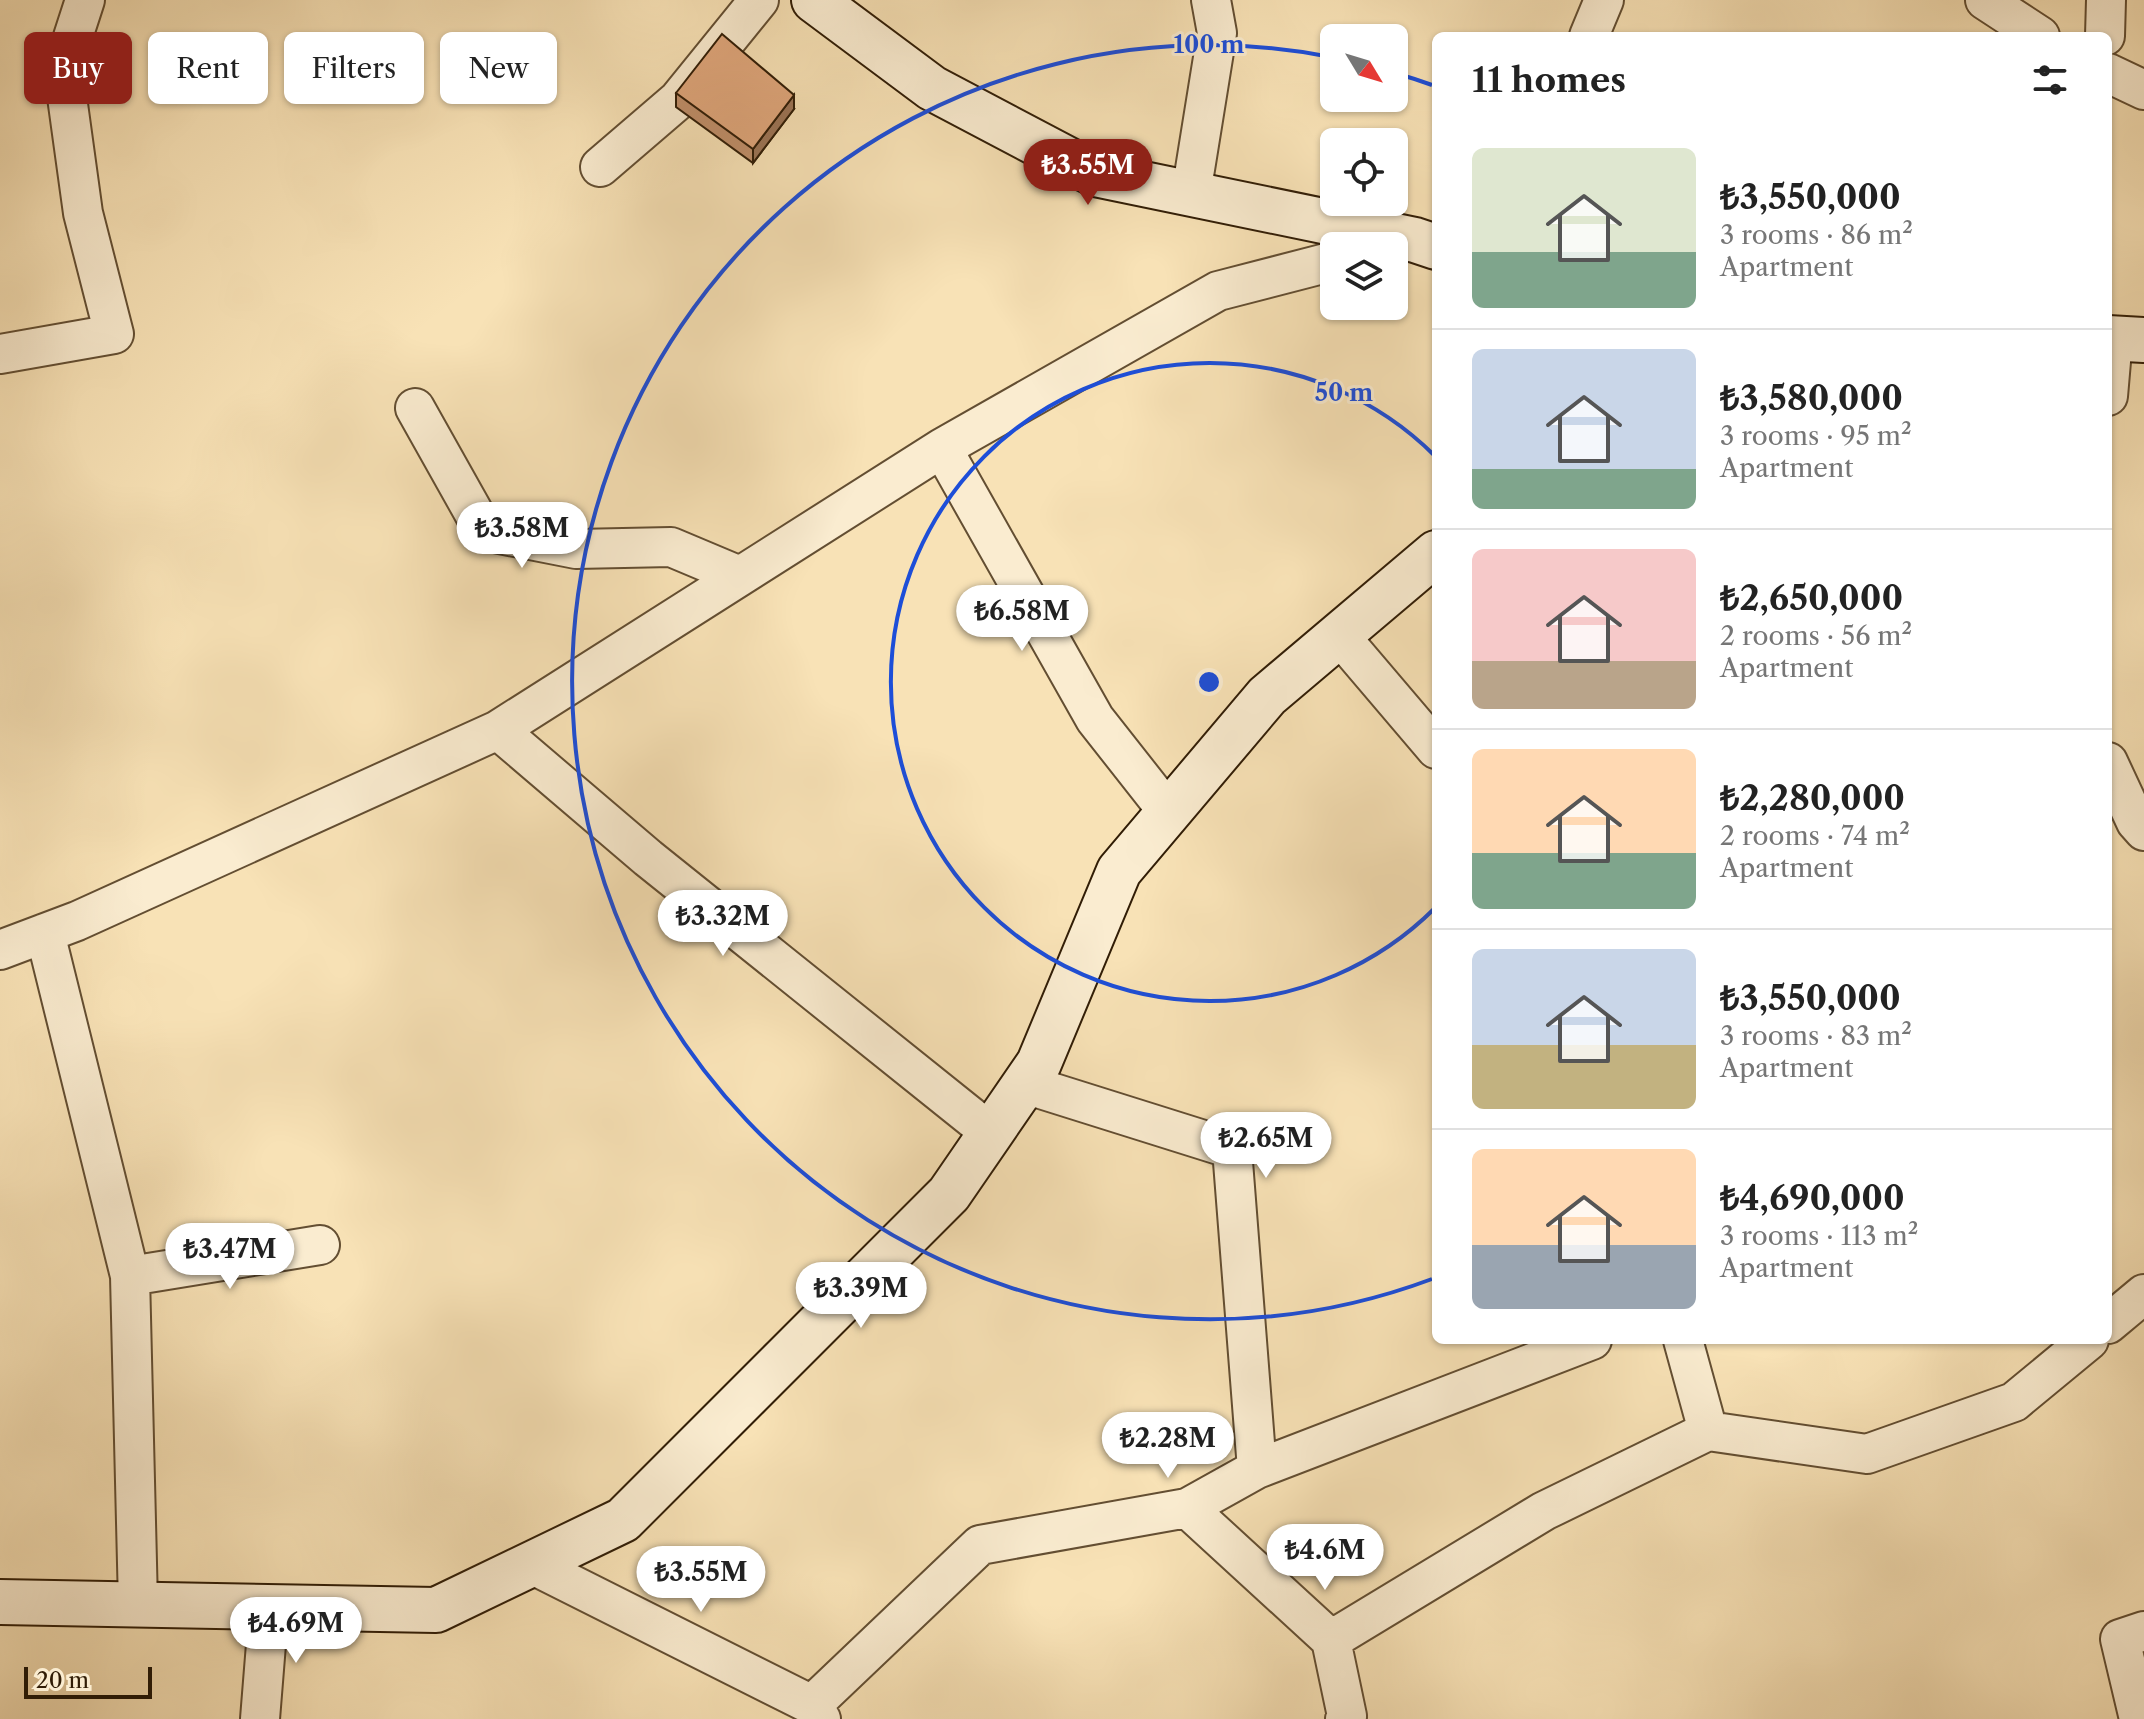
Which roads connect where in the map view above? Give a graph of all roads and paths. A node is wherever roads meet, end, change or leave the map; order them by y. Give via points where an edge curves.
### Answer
1 (85, 0) edge
2 (759, 0) edge
3 (814, 0) edge
4 (1211, 0) edge
5 (1604, 0) edge
6 (1985, 0) edge
7 (2106, 0) edge
8 (1591, 32) edge
9 (2034, 32) edge
10 (2105, 32) edge
11 (2112, 75) edge
12 (2144, 90) edge
13 (600, 167) dead end
14 (1191, 194) junction
15 (1415, 245) edge
16 (1320, 265) edge
17 (2130, 338) edge
18 (0, 354) edge
19 (2112, 385) edge
20 (415, 408) dead end
21 (942, 448) junction
22 (1432, 556) edge
23 (740, 576) junction
24 (1339, 635) junction
25 (498, 730) junction
26 (1432, 744) edge
27 (2112, 771) edge
28 (1169, 813) junction
29 (2144, 831) edge
30 (45, 933) junction
31 (0, 950) edge
32 (1025, 1084) junction
33 (991, 1133) junction
34 (320, 1245) dead end
35 (130, 1276) junction
36 (2144, 1294) edge
37 (2112, 1321) edge
38 (1582, 1344) edge
39 (1684, 1344) edge
40 (2084, 1344) edge
41 (1708, 1431) junction
42 (1257, 1469) junction
43 (1187, 1508) junction
44 (531, 1564) junction
45 (0, 1602) edge
46 (138, 1604) junction
47 (269, 1607) junction
48 (2144, 1631) edge
49 (1331, 1640) junction
50 (817, 1712) edge
51 (260, 1719) edge
52 (1345, 1719) edge
53 (2139, 1719) edge

1 - 18 street via 63,68 83,213 114,334
2 - 13 street via 678,100
3 - 14 street via 932,88 1095,174
4 - 14 street via 1217,33
5 - 8 street
6 - 9 street
7 - 10 street
11 - 12 street
14 - 15 street
16 - 21 street via 1218,291
17 - 19 street
20 - 23 street via 484,531 576,549 671,547
21 - 23 street
21 - 28 street via 1095,719
22 - 24 street
23 - 25 street
24 - 26 street
24 - 28 street via 1267,696
25 - 30 street
25 - 33 street via 648,858
27 - 29 street
28 - 32 street via 1119,871 1039,1063
30 - 31 street
30 - 35 street
32 - 33 street
32 - 42 street via 1232,1149
33 - 44 street via 949,1194 623,1520
34 - 35 street
35 - 46 street
36 - 37 street
38 - 42 street
39 - 41 street
40 - 41 street via 2014,1402 1867,1454
41 - 49 street via 1544,1511
42 - 43 street
43 - 49 street
43 - 50 street via 980,1545
44 - 47 street via 436,1610
44 - 50 street
45 - 46 street
46 - 47 street
47 - 51 street
48 - 53 street via 2120,1639
49 - 52 street

